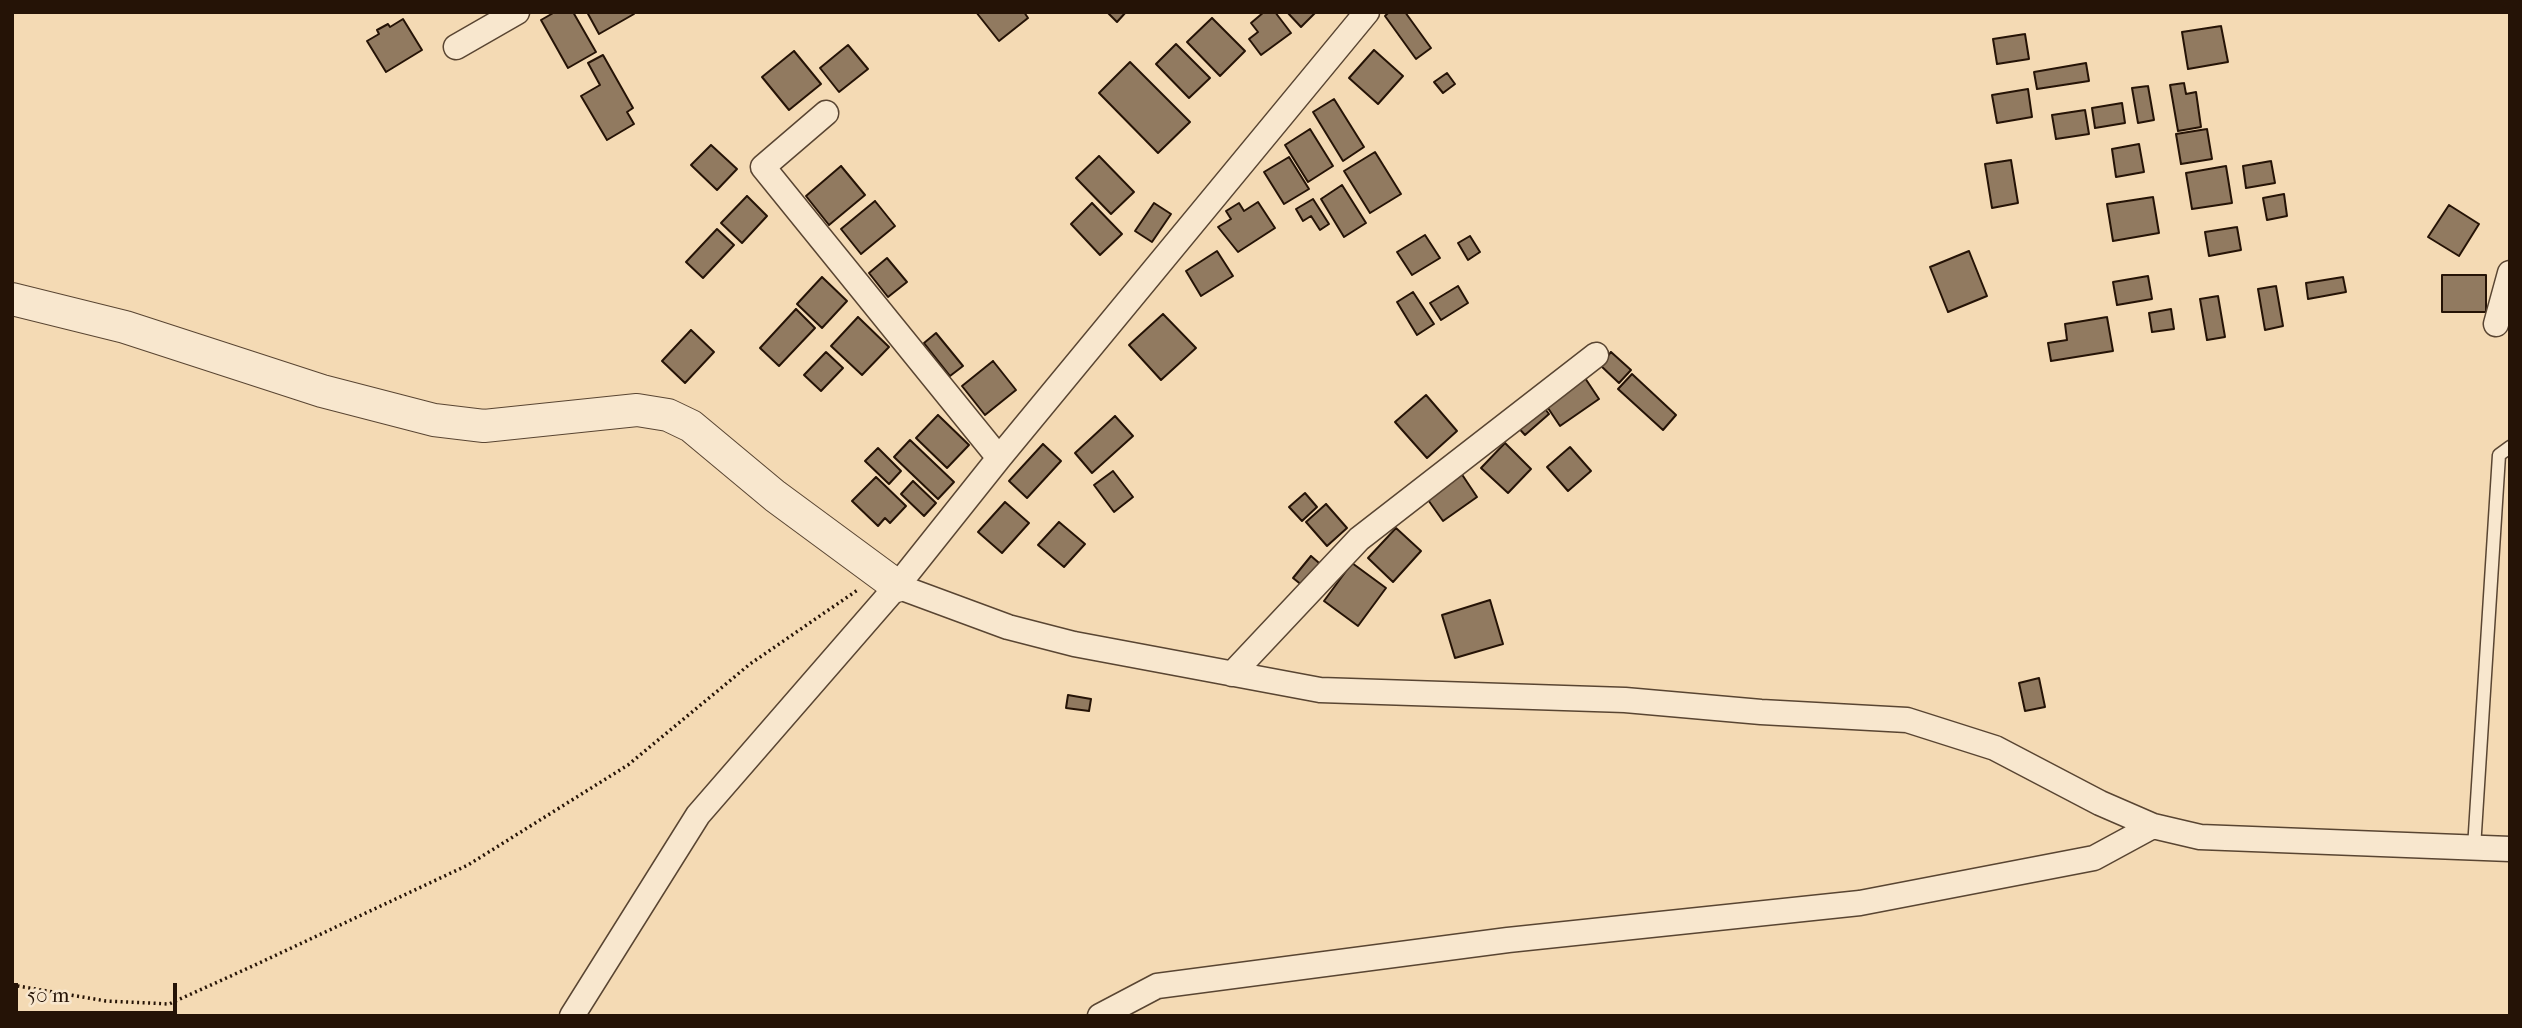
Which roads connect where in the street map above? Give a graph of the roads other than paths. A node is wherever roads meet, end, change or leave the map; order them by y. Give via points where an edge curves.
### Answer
1 (517, 12) edge
2 (1367, 12) edge
3 (456, 47) dead end
4 (826, 113) dead end
5 (2510, 273) edge
6 (12, 299) edge
7 (2496, 324) dead end
8 (1596, 355) dead end
9 (2510, 447) edge
10 (999, 458) junction
11 (897, 586) junction
12 (1232, 674) junction
13 (2153, 826) junction
14 (2474, 848) junction
15 (2510, 849) edge
16 (572, 1016) edge
17 (1100, 1016) edge

1 - 3 street
2 - 10 street
4 - 10 street via 762,167
5 - 7 street
6 - 11 street via 125,327 322,391 434,419 484,426 637,410 668,415 691,426 775,496
8 - 12 street via 1359,539
9 - 14 lane via 2499,455
10 - 11 street
11 - 12 street via 1008,627
11 - 16 street via 698,815
12 - 13 street via 1320,690 1625,699 1907,720 1995,748
13 - 14 street via 2200,837
13 - 17 street via 2094,858 1860,903 1508,940 1157,986
14 - 15 street

